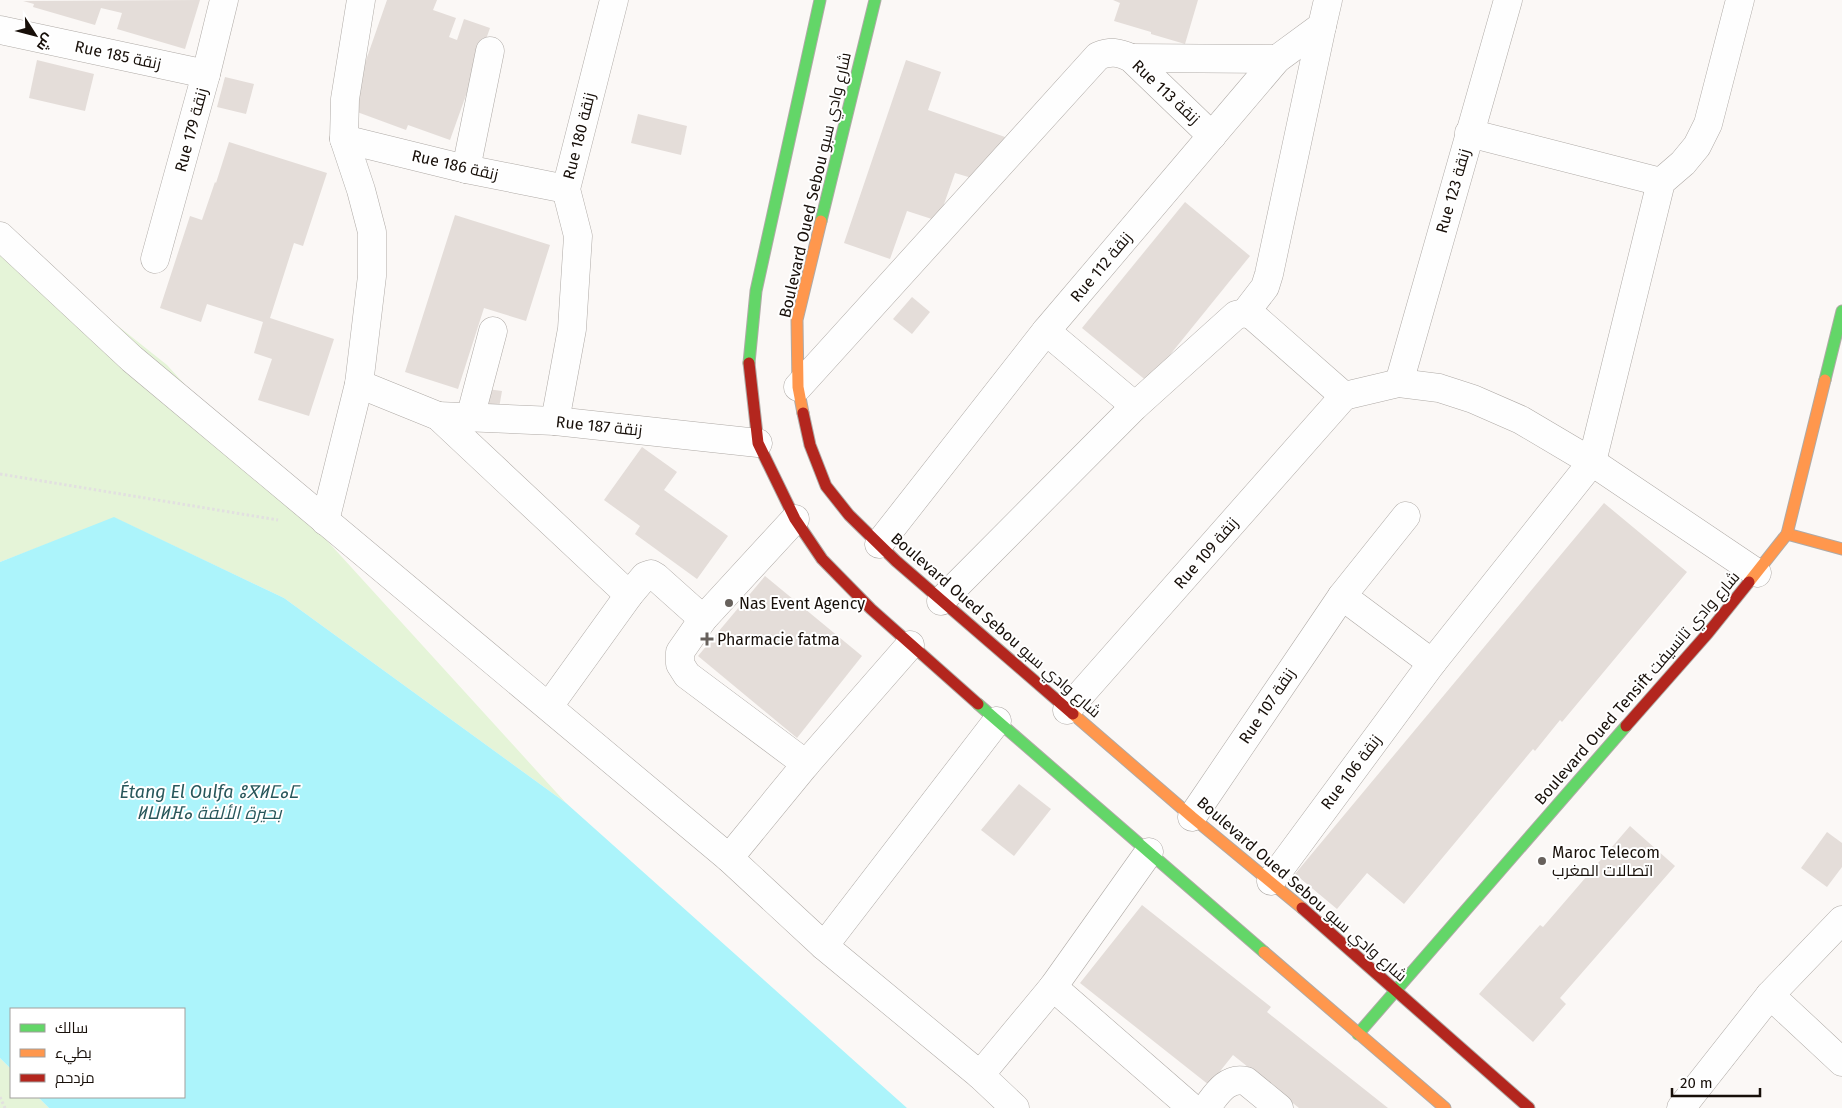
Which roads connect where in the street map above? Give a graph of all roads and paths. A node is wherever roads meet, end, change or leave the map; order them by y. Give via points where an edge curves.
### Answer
1 (224, 0) edge
2 (361, 0) edge
3 (614, 0) edge
4 (820, 0) edge
5 (875, 0) edge
6 (1328, 0) edge
7 (1508, 0) edge
8 (1740, 0) edge
9 (1322, 26) junction
10 (0, 30) edge
11 (490, 51) dead end
12 (1124, 55) junction
13 (1277, 59) junction
14 (206, 74) junction
15 (1469, 133) junction
16 (1212, 136) junction
17 (344, 139) junction
18 (466, 169) junction
19 (1661, 182) junction
20 (566, 189) junction
21 (0, 236) edge
22 (155, 259) dead end
23 (1842, 311) edge
24 (1245, 314) junction
25 (493, 331) dead end
26 (1046, 331) junction
27 (1399, 383) junction
28 (359, 384) junction
29 (798, 387) junction
30 (1344, 396) junction
31 (1135, 406) junction
32 (438, 416) junction
33 (470, 418) junction
34 (555, 421) junction
35 (758, 443) junction
36 (1592, 462) junction
37 (0, 474) edge
38 (1406, 516) dead end
39 (795, 519) junction
40 (286, 522) dead end
41 (325, 522) junction
42 (1787, 534) junction
43 (879, 544) junction
44 (1842, 549) edge
45 (1757, 573) junction
46 (629, 595) junction
47 (1342, 596) junction
48 (941, 601) junction
49 (703, 619) junction
50 (910, 644) junction
51 (1432, 663) junction
52 (549, 706) junction
53 (1068, 710) junction
54 (997, 721) junction
55 (806, 764) junction
56 (1192, 817) junction
57 (1149, 852) junction
58 (729, 858) junction
59 (1271, 881) junction
60 (1842, 920) edge
61 (824, 946) junction
62 (1053, 987) junction
63 (1395, 990) junction
64 (1770, 995) junction
65 (1358, 1034) junction
66 (1842, 1062) edge
67 (980, 1076) junction
68 (0, 1097) edge
69 (1433, 1104) edge
70 (5, 1108) edge
71 (1015, 1108) edge
72 (1192, 1108) edge
73 (1206, 1108) edge
74 (1278, 1108) edge
75 (1529, 1108) edge
76 (1681, 1108) edge

1 - 14 street, Rue 179 زنقة
2 - 17 street via 345,99
3 - 20 street, Rue 180 زنقة
4 - 35 street, Boulevard Oued Sebou شارع وادي سبو via 756,291 750,361
5 - 29 street, Boulevard Oued Sebou شارع وادي سبو via 797,320
6 - 9 street
7 - 15 street, Rue 123 زنقة
8 - 19 street via 1708,124 1697,146
9 - 13 street, Rue 112 زنقة
9 - 24 street via 1269,274 1265,287
10 - 14 street, Rue 185 زنقة
11 - 18 street
12 - 13 street
12 - 16 street, Rue 113 زنقة
12 - 29 street via 1107,52 1098,56
13 - 16 street, Rue 112 زنقة
14 - 22 street, Rue 179 زنقة
15 - 19 street
15 - 27 street, Rue 123 زنقة
16 - 26 street, Rue 112 زنقة
17 - 18 street, Rue 186 زنقة
17 - 28 street via 362,190 372,232 372,276
18 - 20 street, Rue 186 زنقة
19 - 36 street
20 - 34 street, Rue 180 زنقة via 578,236 572,329
21 - 41 street via 132,359
23 - 42 street, Boulevard Oued Tensift شارع وادي تانسيفت
24 - 30 street via 1253,316
24 - 31 street via 1236,315
25 - 33 street
26 - 31 street
26 - 43 street, Rue 112 زنقة
27 - 30 street
27 - 36 street via 1439,388 1473,399 1521,420
28 - 32 street
28 - 41 street
29 - 43 street, Boulevard Oued Sebou شارع وادي سبو via 810,445 826,486
30 - 53 street, Rue 109 زنقة
31 - 48 street
32 - 33 street, Rue 187 زنقة
32 - 46 street
33 - 34 street, Rue 187 زنقة
34 - 35 street, Rue 187 زنقة
35 - 39 street, Boulevard Oued Sebou شارع وادي سبو
36 - 45 street
36 - 51 street, Rue 106 زنقة
37 - 40 path
38 - 47 street, Rue 107 زنقة
39 - 49 street
39 - 50 street, Boulevard Oued Sebou شارع وادي سبو via 822,559
41 - 52 street
42 - 44 street
42 - 45 street, Boulevard Oued Tensift شارع وادي تانسيفت
43 - 48 street, Boulevard Oued Sebou شارع وادي سبو
45 - 63 street, Boulevard Oued Tensift شارع وادي تانسيفت
46 - 49 street via 645,576 651,574
46 - 52 street
47 - 51 street
47 - 56 street, Rue 107 زنقة
48 - 53 street, Boulevard Oued Sebou شارع وادي سبو
49 - 55 street via 680,652 680,664 687,675
50 - 54 street, Boulevard Oued Sebou شارع وادي سبو
50 - 55 street
51 - 59 street, Rue 106 زنقة
52 - 58 street
53 - 56 street, Boulevard Oued Sebou شارع وادي سبو
54 - 57 street, Boulevard Oued Sebou شارع وادي سبو
54 - 61 street
55 - 58 street
56 - 59 street, Boulevard Oued Sebou شارع وادي سبو
57 - 62 street
57 - 65 street, Boulevard Oued Sebou شارع وادي سبو
58 - 61 street
59 - 63 street, Boulevard Oued Sebou شارع وادي سبو
60 - 64 street
61 - 67 street
62 - 67 street
62 - 72 street
63 - 65 street, Boulevard Oued Tensift شارع وادي تانسيفت
63 - 75 street, Boulevard Oued Sebou شارع وادي سبو
64 - 66 street
64 - 76 street
65 - 69 street, Boulevard Oued Sebou شارع وادي سبو
67 - 71 street
68 - 70 path
73 - 74 street via 1226,1084 1240,1079

